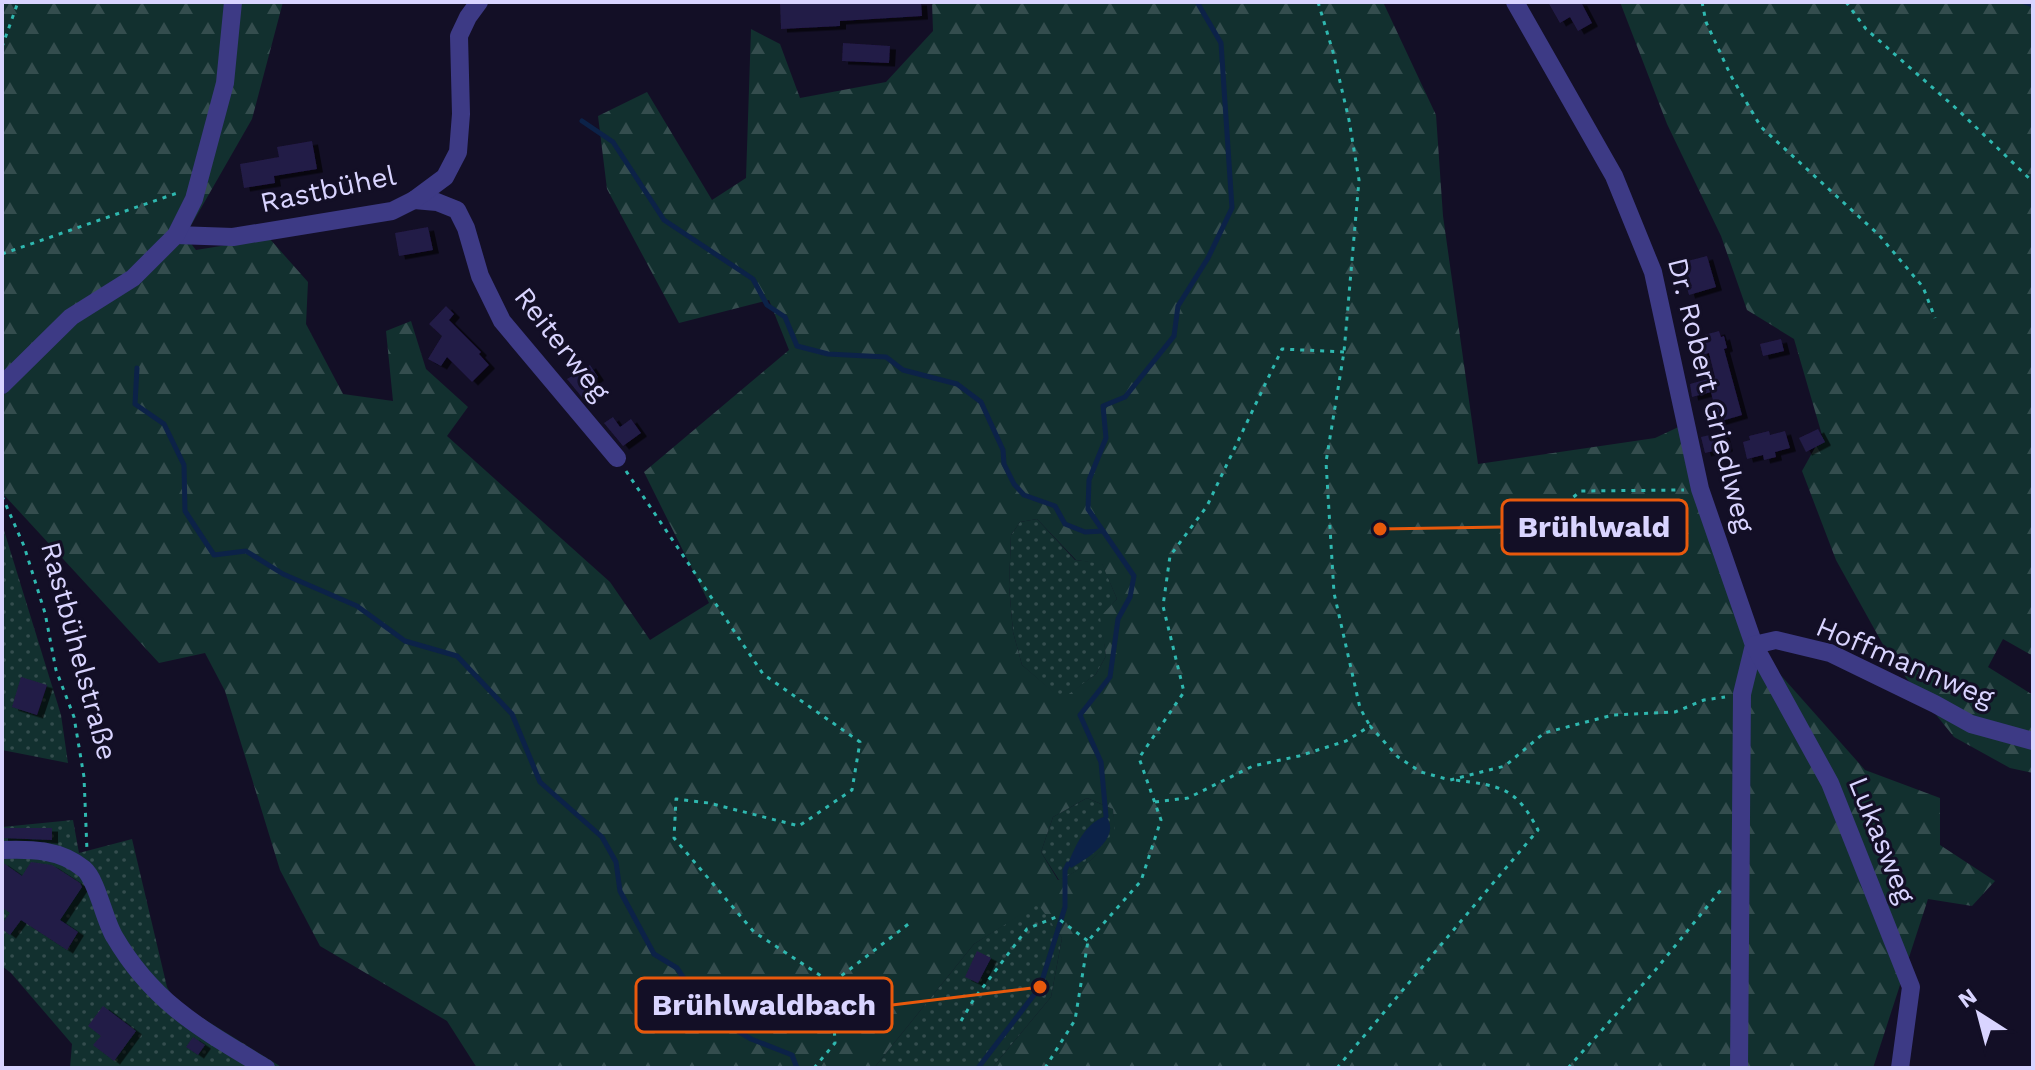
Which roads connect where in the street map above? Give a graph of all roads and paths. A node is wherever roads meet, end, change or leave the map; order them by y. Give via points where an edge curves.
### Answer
1 (18, 2) edge
2 (233, 2) edge
3 (479, 2) edge
4 (1318, 2) edge
5 (1515, 2) edge
6 (1702, 2) edge
7 (1846, 2) edge
8 (2, 47) edge
9 (2033, 182) edge
10 (197, 186) junction
11 (414, 200) junction
12 (176, 235) junction
13 (2, 254) edge
14 (1935, 318) dead end
15 (1344, 352) junction
16 (2, 385) edge
17 (617, 458) joint
18 (1700, 489) junction
19 (2, 496) edge
20 (1511, 547) dead end
21 (1754, 645) junction
22 (1742, 694) junction
23 (1370, 726) junction
24 (2033, 741) edge
25 (1450, 780) junction
26 (1155, 802) junction
27 (2, 850) edge
28 (1741, 856) junction
29 (87, 871) junction
30 (911, 922) dead end
31 (1088, 941) junction
32 (832, 983) junction
33 (961, 1021) dead end
34 (266, 1068) edge
35 (814, 1068) edge
36 (1045, 1068) edge
37 (1337, 1068) edge
38 (1568, 1068) edge
39 (1739, 1068) edge
40 (1900, 1068) edge

1 - 8 path
2 - 10 street via 225,83
3 - 11 street, Rastbühel via 459,36 458,152 445,177
4 - 15 path via 1359,180
5 - 18 street, Dr. Robert Griedlweg via 1614,176 1653,272
6 - 14 path via 1731,76 1761,127 1879,235 1923,287
7 - 9 path via 1866,29
10 - 12 street
10 - 13 path
11 - 12 street, Rastbühel via 392,211 233,237
11 - 17 street, Reiterweg via 457,210 502,321
12 - 16 street via 133,278 71,317
15 - 23 path via 1326,462 1330,555 1360,708
15 - 26 path via 1282,349 1207,506 1170,556 1163,606 1184,692 1139,758
17 - 32 path via 763,674 860,742 852,790 799,826 676,799 674,838 754,932
18 - 20 path via 1581,491
18 - 21 street, Dr. Robert Griedlweg
19 - 29 path, Rastbühelstraße via 24,546 56,670 74,717 84,777
21 - 22 street
21 - 24 street, Hoffmannweg via 1776,640 1830,653 1971,724
21 - 40 street, Lukasweg via 1830,783 1911,987
22 - 25 path via 1704,700 1675,712 1613,715 1544,733 1505,766
22 - 28 street
23 - 25 path via 1398,757 1421,772
23 - 26 path via 1346,741 1253,766 1188,798
25 - 37 path via 1496,786 1526,805 1538,830
26 - 31 path via 1161,820 1141,881
27 - 29 street via 36,849 66,857
28 - 38 path via 1723,888
28 - 39 street
29 - 34 street via 112,932 158,995 184,1018
30 - 32 path
31 - 33 path via 1056,917 1027,929
31 - 36 path via 1075,1020
32 - 35 path via 835,1043

